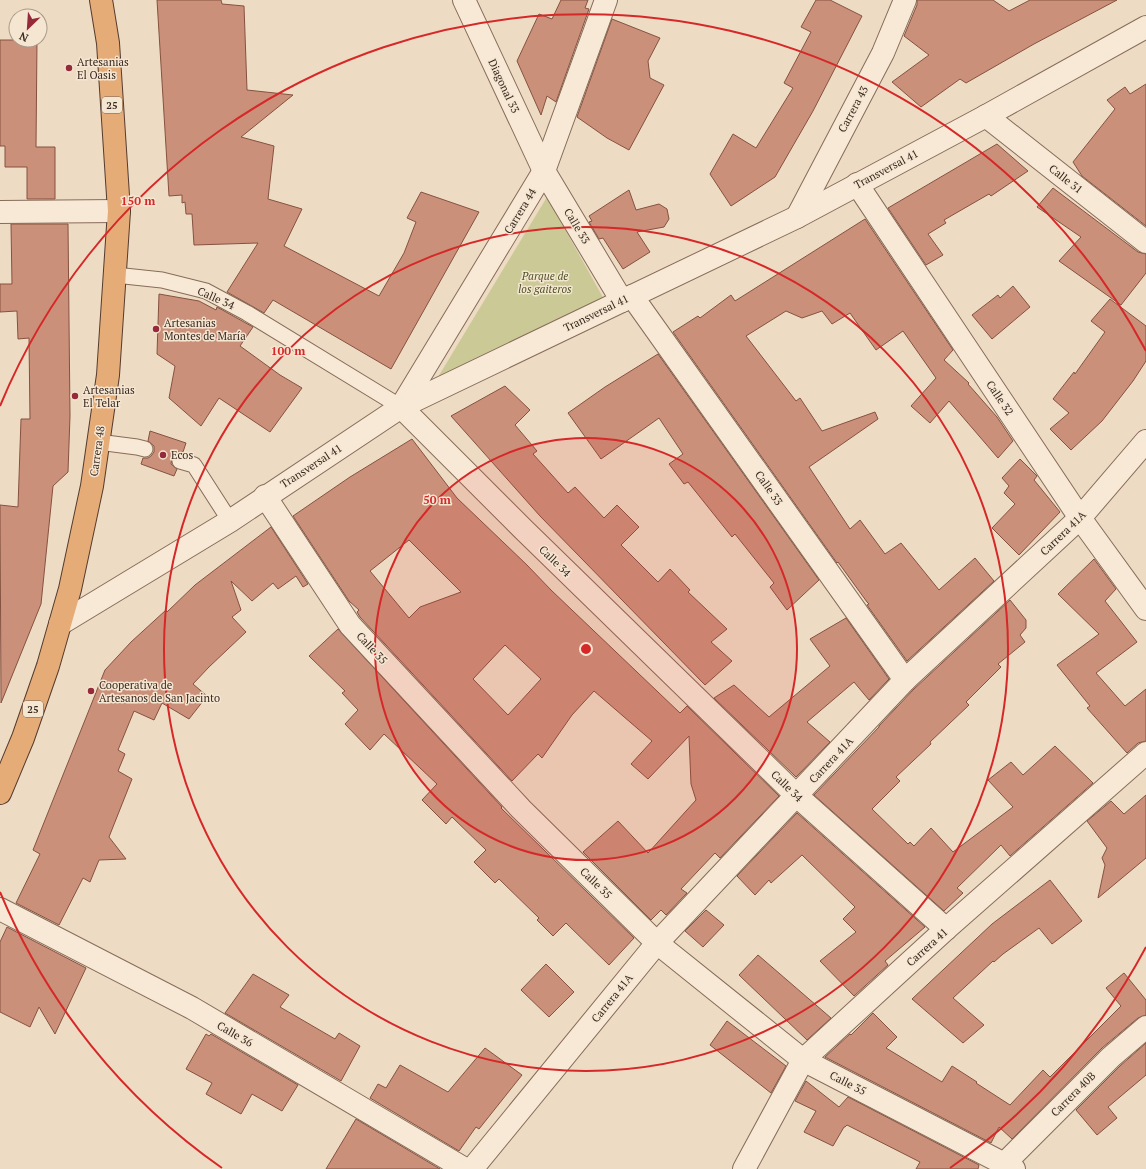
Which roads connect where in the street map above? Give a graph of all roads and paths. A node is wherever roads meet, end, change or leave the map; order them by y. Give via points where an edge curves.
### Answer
1 (101, 0) edge
2 (464, 0) edge
3 (606, 0) edge
4 (904, 0) edge
5 (1146, 27) edge
6 (986, 116) junction
7 (544, 171) junction
8 (858, 184) junction
9 (119, 211) junction
10 (0, 212) edge
11 (797, 216) junction
12 (1146, 242) edge
13 (115, 275) junction
14 (627, 298) junction
15 (401, 407) junction
16 (1146, 441) edge
17 (98, 442) junction
18 (145, 449) dead end
19 (180, 461) dead end
20 (265, 496) junction
21 (1080, 518) junction
22 (230, 521) junction
23 (1146, 609) edge
24 (60, 624) junction
25 (905, 680) junction
26 (1146, 754) edge
27 (0, 793) edge
28 (797, 796) junction
29 (0, 909) edge
30 (946, 929) junction
31 (657, 943) junction
32 (1146, 1027) edge
33 (803, 1060) junction
34 (1009, 1167) edge
35 (465, 1169) edge
36 (472, 1169) edge
37 (744, 1169) edge

1 - 9 highway, Carrera 48 / 25 via 108,43
2 - 7 street, Diagonal 33
3 - 7 street, Carrera 44
4 - 11 street, Carrera 43 via 883,53
5 - 6 street, Transversal 41
6 - 8 street, Transversal 41
6 - 12 street, Calle 31
7 - 14 street, Calle 33
7 - 15 street, Carrera 44
8 - 11 street, Transversal 41
8 - 21 street, Calle 32
9 - 10 street
9 - 13 highway, Carrera 48 / 25
11 - 14 street, Transversal 41
13 - 15 lane, Calle 34 via 162,280 206,291 247,313
13 - 17 highway, Carrera 48 / 25 via 108,375
14 - 15 street, Transversal 41
14 - 25 street, Calle 33
15 - 20 street, Transversal 41
15 - 28 street, Calle 34
16 - 21 street, Carrera 41A
17 - 18 lane
17 - 24 highway, Carrera 48 / 25 via 92,486
19 - 22 lane via 194,465
20 - 22 street, Transversal 41
20 - 31 street, Calle 35 via 350,625 521,809
21 - 23 street, Calle 32
21 - 25 street, Carrera 41A
22 - 24 street, Transversal 41
24 - 27 highway, Carrera 48 / 25 via 23,738
25 - 28 street, Carrera 41A
26 - 30 street, Carrera 41
28 - 30 street, Calle 34
28 - 31 street, Carrera 41A
29 - 35 street, Calle 36 via 192,1008
30 - 33 street, Carrera 41
31 - 33 street, Calle 35
31 - 36 street, Carrera 41A
32 - 34 street, Carrera 40B via 1110,1057
33 - 34 street, Calle 35
33 - 37 street, Carrera 41

